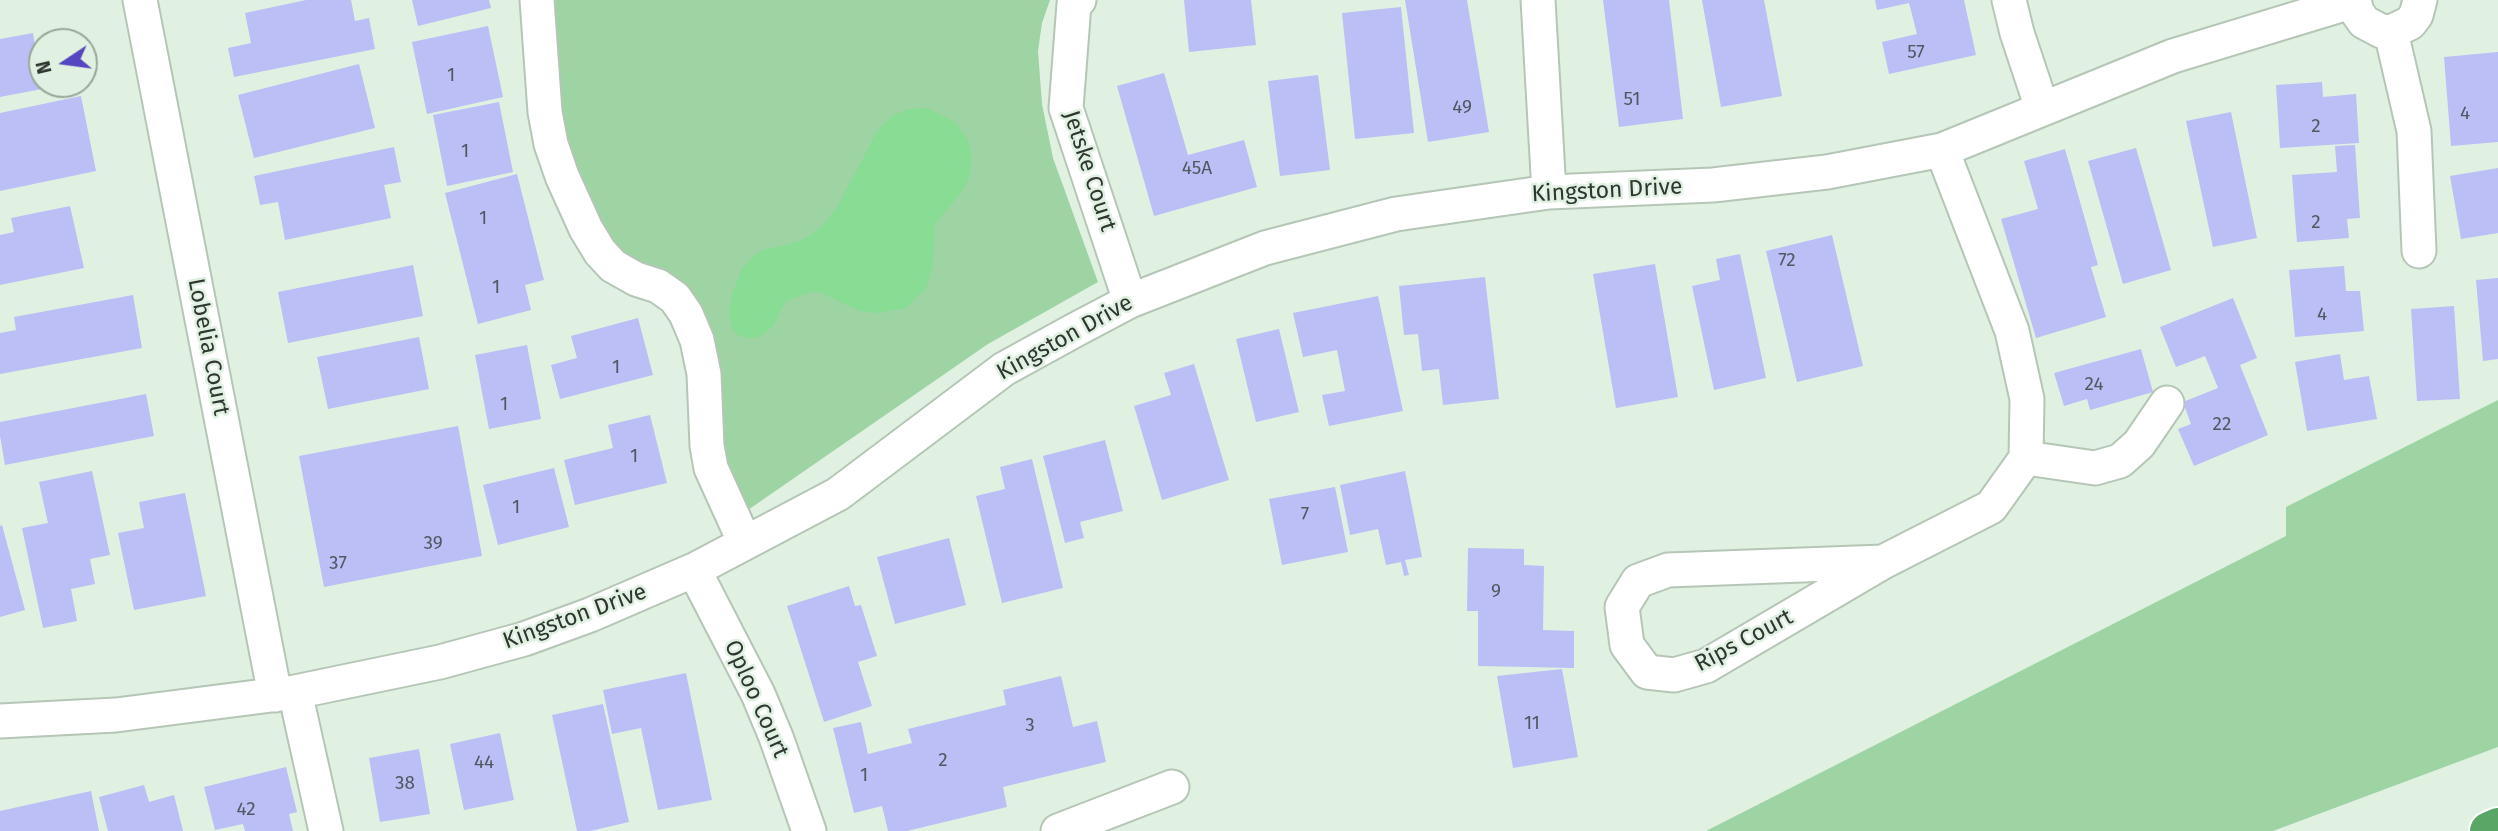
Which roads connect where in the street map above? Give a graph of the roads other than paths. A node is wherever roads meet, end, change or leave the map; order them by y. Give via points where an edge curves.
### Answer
1 (140, 0) edge
2 (537, 0) edge
3 (1079, 0) edge
4 (1538, 0) edge
5 (2009, 0) edge
6 (2420, 0) edge
7 (2354, 1) edge
8 (2391, 32) junction
9 (2042, 108) junction
10 (1942, 150) junction
11 (1549, 192) junction
12 (2419, 251) dead end
13 (1130, 300) junction
14 (2167, 403) dead end
15 (2025, 458) junction
16 (746, 542) junction
17 (1883, 562) junction
18 (694, 570) junction
19 (285, 693) junction
20 (0, 721) edge
21 (1172, 787) dead end
22 (2498, 827) edge
23 (326, 831) edge
24 (809, 831) edge
25 (1058, 831) edge
26 (2488, 831) edge

1 - 19 street, Lobelia Court
2 - 16 street via 545,112 562,176 586,229 612,266 666,292 686,314 704,374 711,468
3 - 13 street, Jetske Court via 1074,4 1066,108
4 - 11 street
5 - 9 street
6 - 8 street via 2410,23
7 - 8 street via 2364,22
7 - 9 street, Kingston Drive via 2173,57
8 - 12 street via 2414,131
9 - 10 street, Kingston Drive
10 - 11 street, Kingston Drive via 1827,172 1713,185
10 - 15 street via 2012,331 2027,399
11 - 13 street, Kingston Drive via 1396,214 1291,241
13 - 16 street, Kingston Drive via 1004,369 838,494
14 - 15 street via 2139,444 2120,461 2095,468
15 - 17 street, Rips Court via 1990,507
16 - 18 street, Kingston Drive
17 - 17 street, Rips Court via 1668,570 1639,581 1622,607 1627,645 1647,672 1674,675 1706,666
18 - 19 street, Kingston Drive via 523,639 440,662
18 - 24 street, Oploo Court via 758,694
19 - 20 street, Kingston Drive via 116,715
19 - 23 street, Lobelia Court
21 - 25 street
22 - 26 highway

